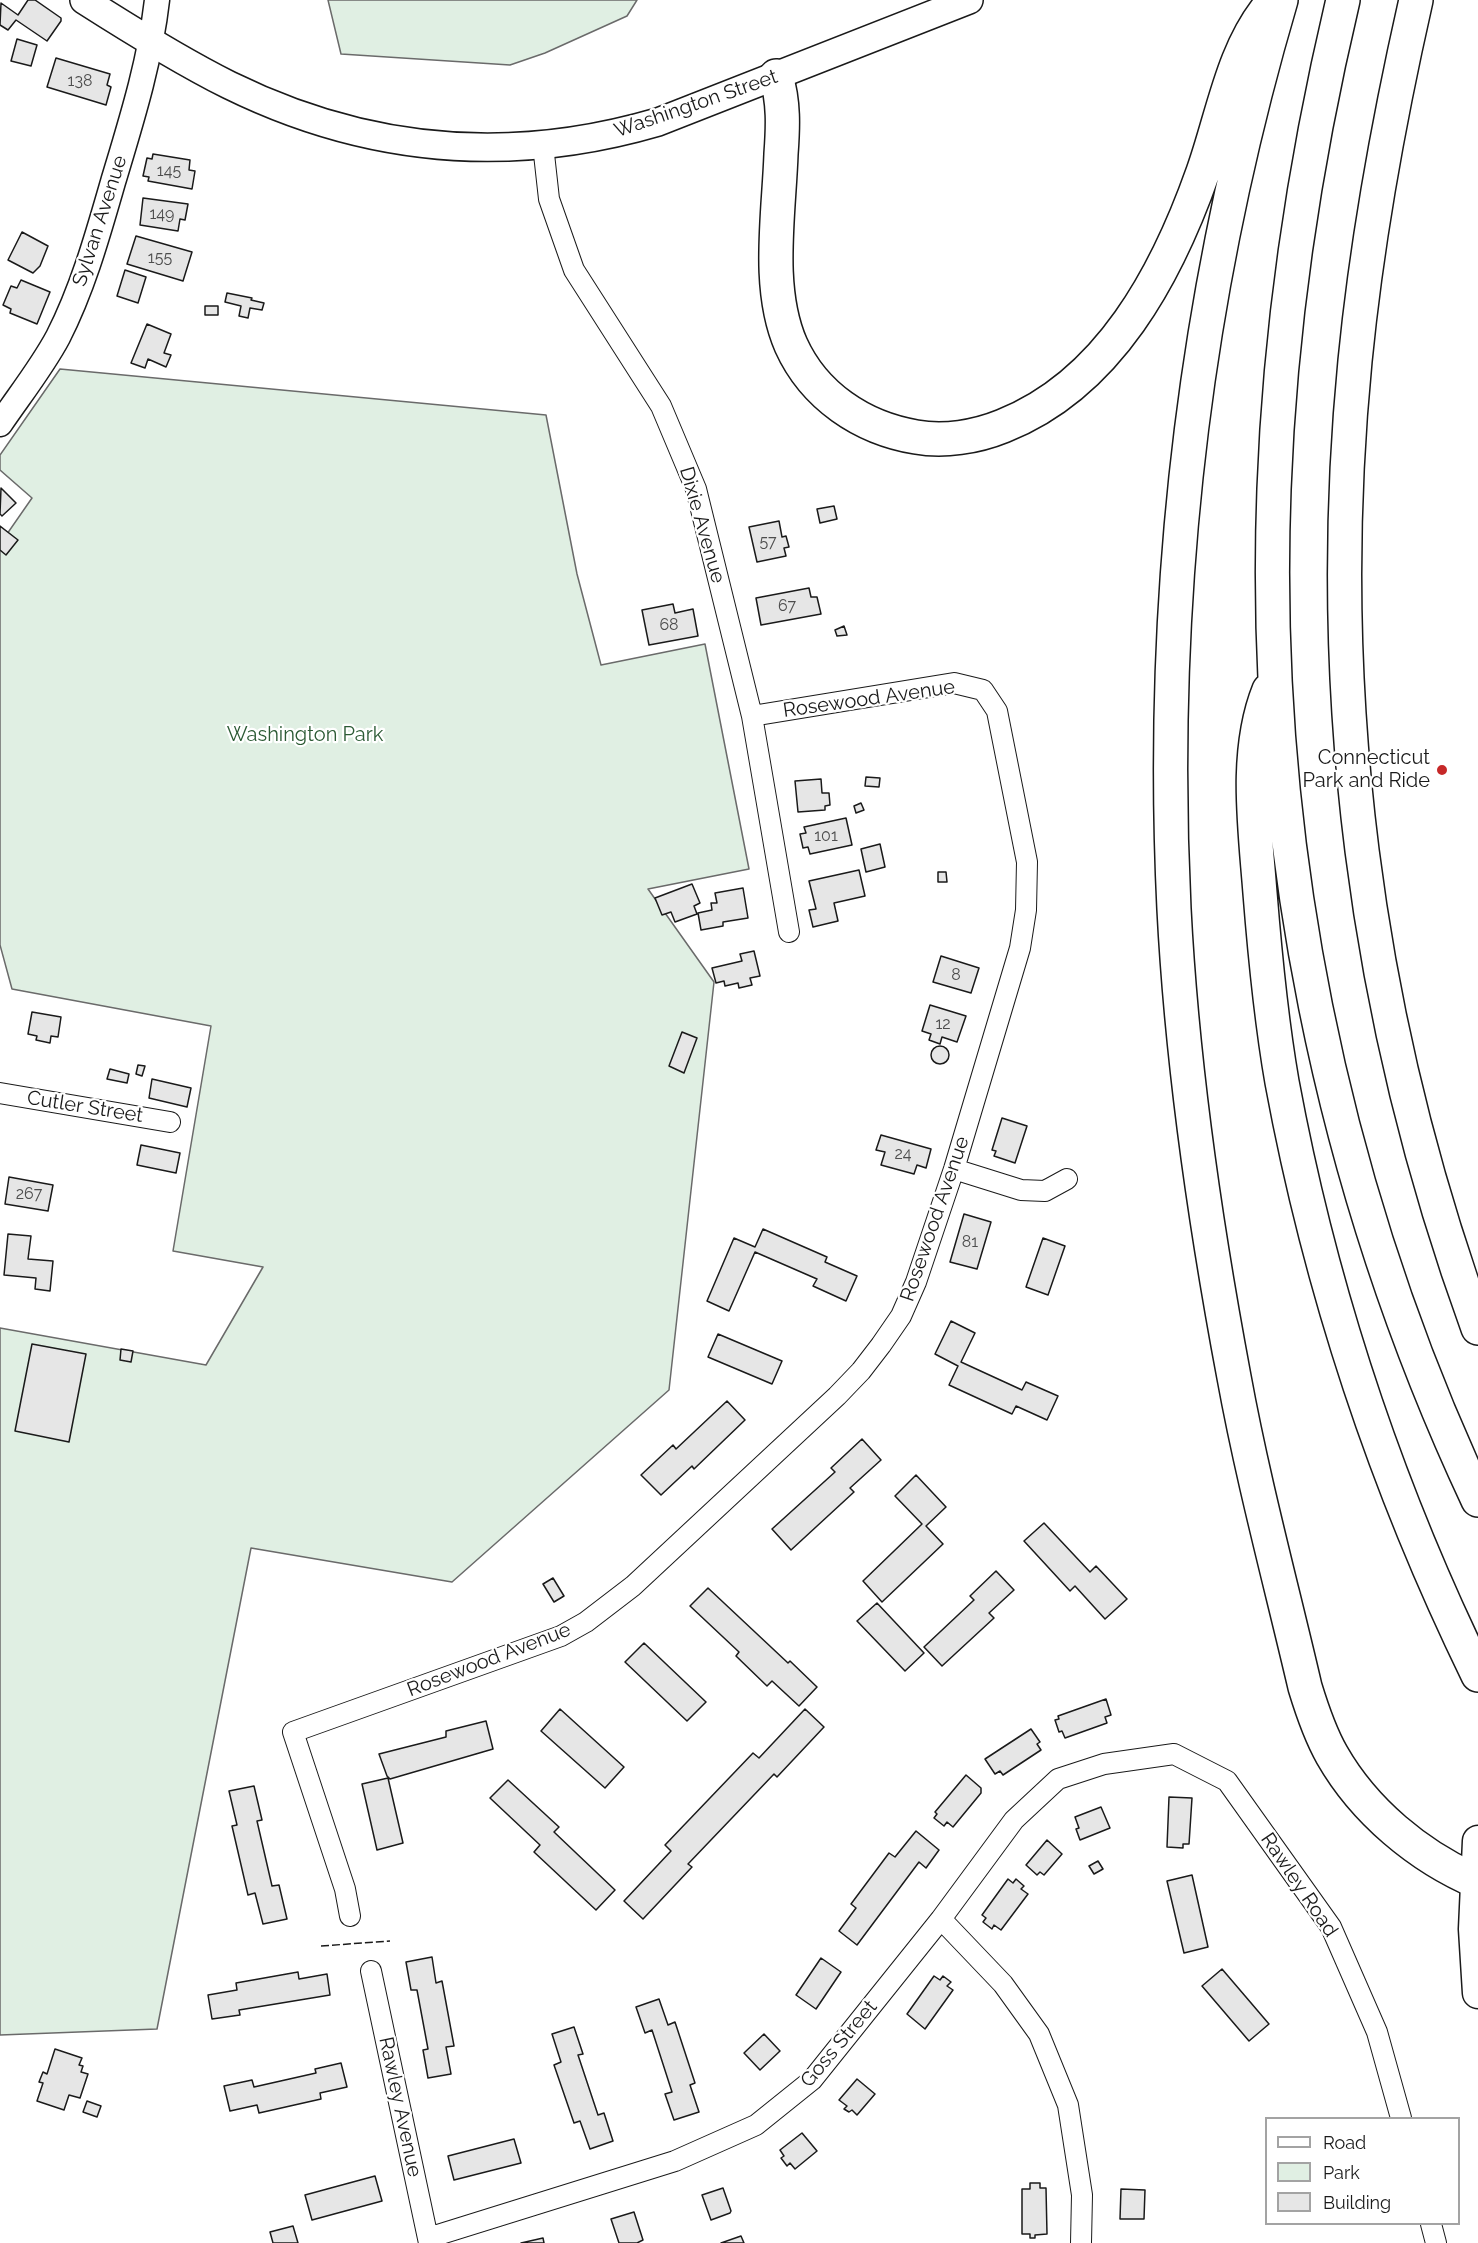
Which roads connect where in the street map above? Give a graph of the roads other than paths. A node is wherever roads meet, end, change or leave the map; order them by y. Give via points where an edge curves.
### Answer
1 (84, 0) edge
2 (158, 0) edge
3 (969, 0) edge
4 (1274, 0) edge
5 (1281, 0) edge
6 (1342, 0) edge
7 (1416, 0) edge
8 (151, 40) junction
9 (776, 76) junction
10 (543, 145) junction
11 (0, 424) edge
12 (1276, 671) junction
13 (752, 716) junction
14 (789, 932) dead end
15 (0, 1094) edge
16 (170, 1122) dead end
17 (954, 1169) junction
18 (1067, 1179) dead end
19 (1478, 1328) edge
20 (1478, 1500) edge
21 (1478, 1675) edge
22 (1174, 1754) joint
23 (1478, 1841) edge
24 (1476, 1882) edge
25 (350, 1916) dead end
26 (941, 1919) junction
27 (370, 1971) dead end
28 (1478, 1994) edge
29 (1401, 2117) edge
30 (1432, 2225) edge
31 (429, 2240) edge
32 (1081, 2243) edge
33 (1436, 2243) edge

1 - 8 main road, Washington Street
2 - 8 street, Sylvan Avenue
3 - 9 main road, Washington Street
4 - 9 highway via 1244,43 1185,219 1133,317 1095,364 1050,402 1012,423 965,437 922,438 865,423 827,394 796,354 785,327 777,288 783,116
5 - 24 highway via 1218,263 1194,409 1181,522 1172,656 1170,803 1184,1034 1202,1182 1234,1379 1314,1714 1341,1770 1379,1815 1429,1855
6 - 12 highway via 1303,204 1281,383 1273,529
7 - 19 highway via 1382,164 1355,364 1346,513 1346,670 1357,815 1396,1053 1450,1247
8 - 10 main road, Washington Street via 253,96 350,131 447,147
8 - 11 street, Sylvan Avenue via 101,222 73,304 57,338
9 - 10 main road, Washington Street via 629,130
10 - 13 street, Dixie Avenue via 549,199 574,270 661,406 696,489
12 - 20 highway via 1283,787 1296,897 1331,1078 1359,1188 1390,1284 1432,1397
12 - 21 highway via 1255,739 1255,809 1271,1009 1286,1104 1329,1284 1365,1401 1424,1557
13 - 14 street, Dixie Avenue
13 - 17 street, Rosewood Avenue via 954,683 983,690 997,711 1027,862 1026,909 1020,948
15 - 16 street, Cutler Street
17 - 18 street via 1021,1190 1045,1191
17 - 25 street, Rosewood Avenue via 901,1316 861,1371 633,1586 561,1636 293,1732 345,1889
22 - 26 street, Goss Street via 1104,1764 1058,1779 1014,1820
22 - 29 street, Rawley Road via 1227,1781 1331,1927 1377,2032
23 - 24 main road
24 - 28 main road
26 - 31 street, Goss Street via 812,2080 756,2125 675,2161
26 - 32 street via 1003,1984 1039,2034 1068,2105 1082,2196
27 - 31 street, Rawley Avenue
30 - 33 street

